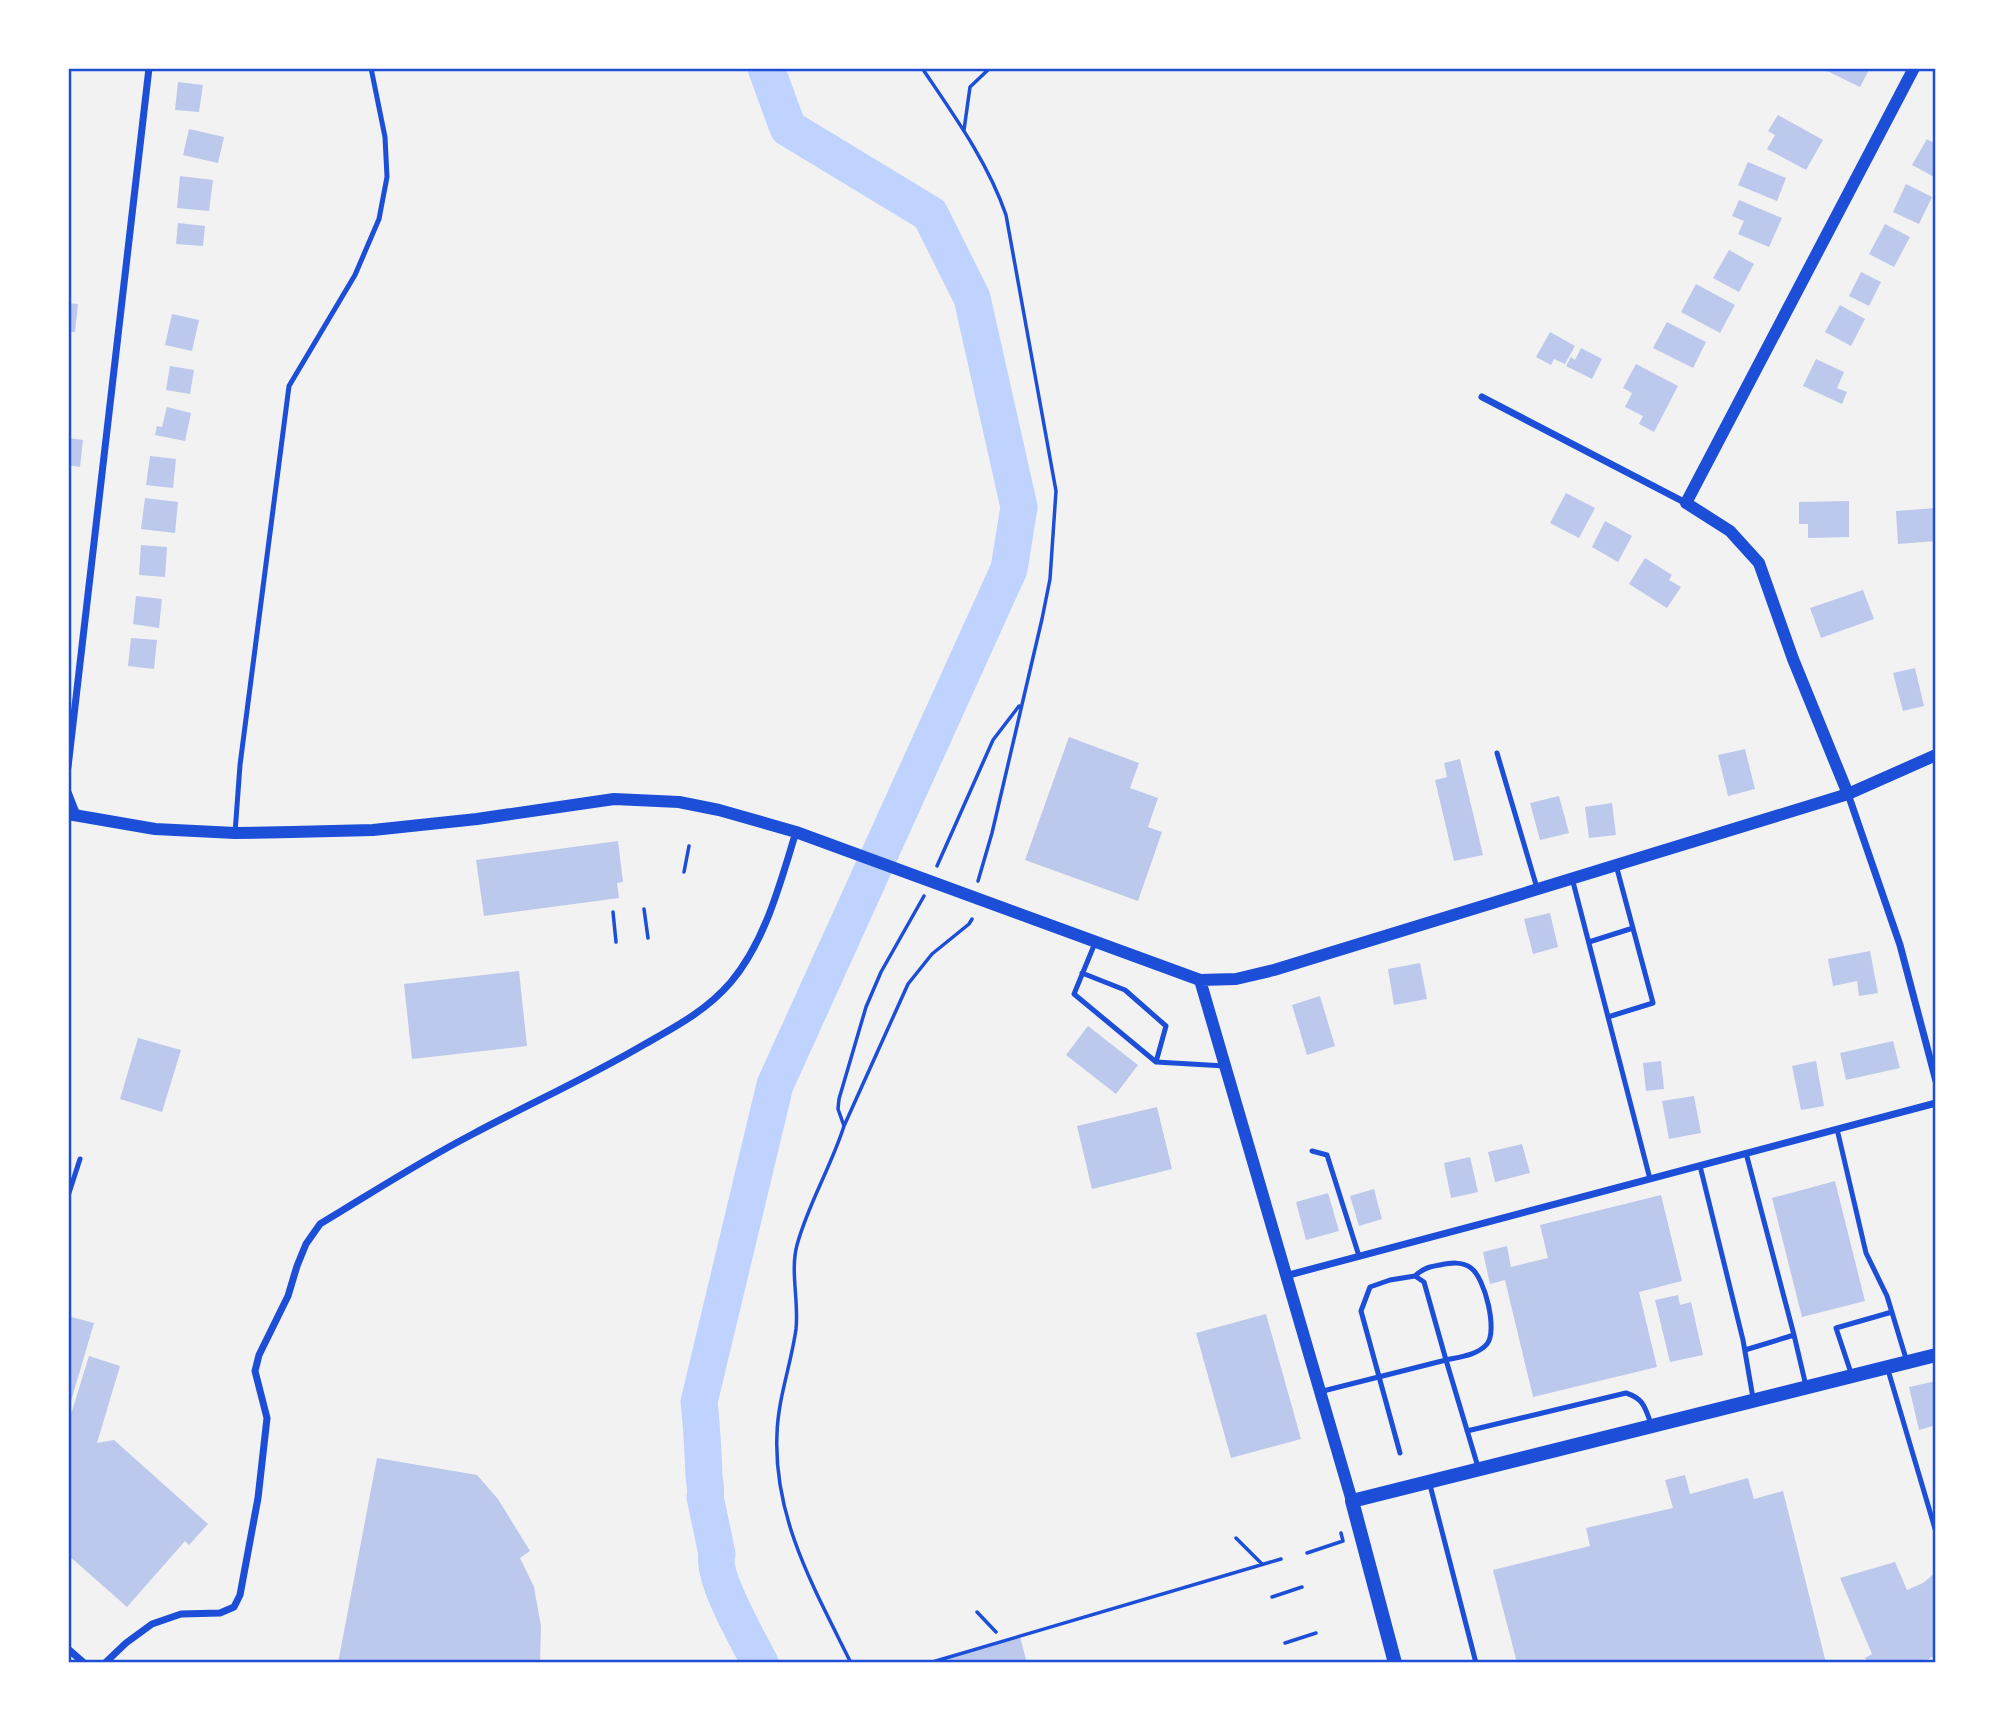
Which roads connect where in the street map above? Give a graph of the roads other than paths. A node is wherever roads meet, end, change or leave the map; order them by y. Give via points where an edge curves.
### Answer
1 (149, 68) edge
2 (371, 68) edge
3 (1914, 68) edge
4 (1482, 397) dead end
5 (1686, 503) junction
6 (1497, 753) dead end
7 (1936, 755) edge
8 (68, 767) edge
9 (68, 792) edge
10 (1848, 794) junction
11 (73, 815) edge
12 (796, 832) junction
13 (235, 833) junction
14 (1616, 865) junction
15 (1572, 878) junction
16 (1538, 889) junction
17 (1633, 928) junction
18 (1095, 942) junction
19 (1589, 942) junction
20 (1082, 973) junction
21 (1200, 980) junction
22 (1608, 1017) junction
23 (1156, 1062) junction
24 (1225, 1066) junction
25 (1936, 1081) edge
26 (1936, 1103) edge
27 (1837, 1129) junction
28 (1312, 1151) dead end
29 (1746, 1153) junction
30 (80, 1159) dead end
31 (1700, 1166) junction
32 (1650, 1179) junction
33 (68, 1196) edge
34 (1359, 1256) junction
35 (1285, 1276) junction
36 (1416, 1276) junction
37 (1892, 1312) junction
38 (1794, 1335) junction
39 (1745, 1350) junction
40 (1936, 1355) edge
41 (1446, 1360) junction
42 (1907, 1362) junction
43 (1887, 1367) junction
44 (1852, 1376) junction
45 (1378, 1377) junction
46 (1806, 1387) junction
47 (1320, 1392) junction
48 (1754, 1400) junction
49 (1651, 1426) junction
50 (1467, 1431) junction
51 (1400, 1453) dead end
52 (1478, 1469) junction
53 (1430, 1481) junction
54 (1352, 1501) junction
55 (1936, 1532) edge
56 (68, 1649) edge
57 (84, 1663) edge
58 (105, 1663) edge
59 (1395, 1663) edge
60 (1476, 1663) edge

1 - 8 street
2 - 13 lane via 385,137 387,177 379,219 355,275 289,386
3 - 5 street
4 - 5 street
5 - 10 street via 1730,531 1759,563
6 - 16 lane
7 - 10 street
9 - 11 street
10 - 14 street
10 - 25 street via 1900,945
11 - 13 street via 155,830
12 - 13 street via 679,802 614,799 373,830
12 - 18 street
12 - 58 street via 752,949 712,1003 624,1056 468,1136 320,1224 296,1266 255,1371 267,1419 240,1595 234,1607 220,1613 181,1614 152,1624
14 - 15 street
14 - 17 lane
15 - 16 street
15 - 19 lane
16 - 21 street via 1274,970
17 - 19 lane
17 - 22 lane via 1653,1003
18 - 20 lane
18 - 21 street
19 - 22 lane
20 - 23 lane via 1074,993
20 - 23 lane via 1125,990 1166,1027
21 - 24 street
22 - 32 lane
23 - 24 lane
24 - 35 street
26 - 27 street
27 - 29 street
27 - 37 lane via 1866,1253
28 - 34 lane via 1327,1156
29 - 31 street
29 - 38 lane
30 - 33 lane
31 - 32 street
31 - 39 lane
32 - 34 street
34 - 35 street
35 - 47 street
36 - 41 lane via 1424,1282
36 - 41 lane via 1422,1269 1461,1263 1479,1277 1492,1334 1479,1351
36 - 45 lane via 1370,1287 1364,1299 1360,1311
37 - 42 lane
37 - 44 lane via 1836,1328
38 - 39 lane
38 - 46 lane
39 - 48 lane
40 - 42 main road
41 - 45 lane
41 - 50 lane
42 - 43 main road
43 - 44 main road
43 - 55 lane
44 - 46 main road
45 - 47 lane
45 - 51 lane
46 - 48 main road
47 - 54 street
48 - 49 main road
49 - 50 lane via 1638,1396 1626,1393
49 - 52 main road
50 - 52 lane
52 - 53 main road
53 - 54 main road
53 - 60 lane
54 - 59 main road
56 - 57 street

